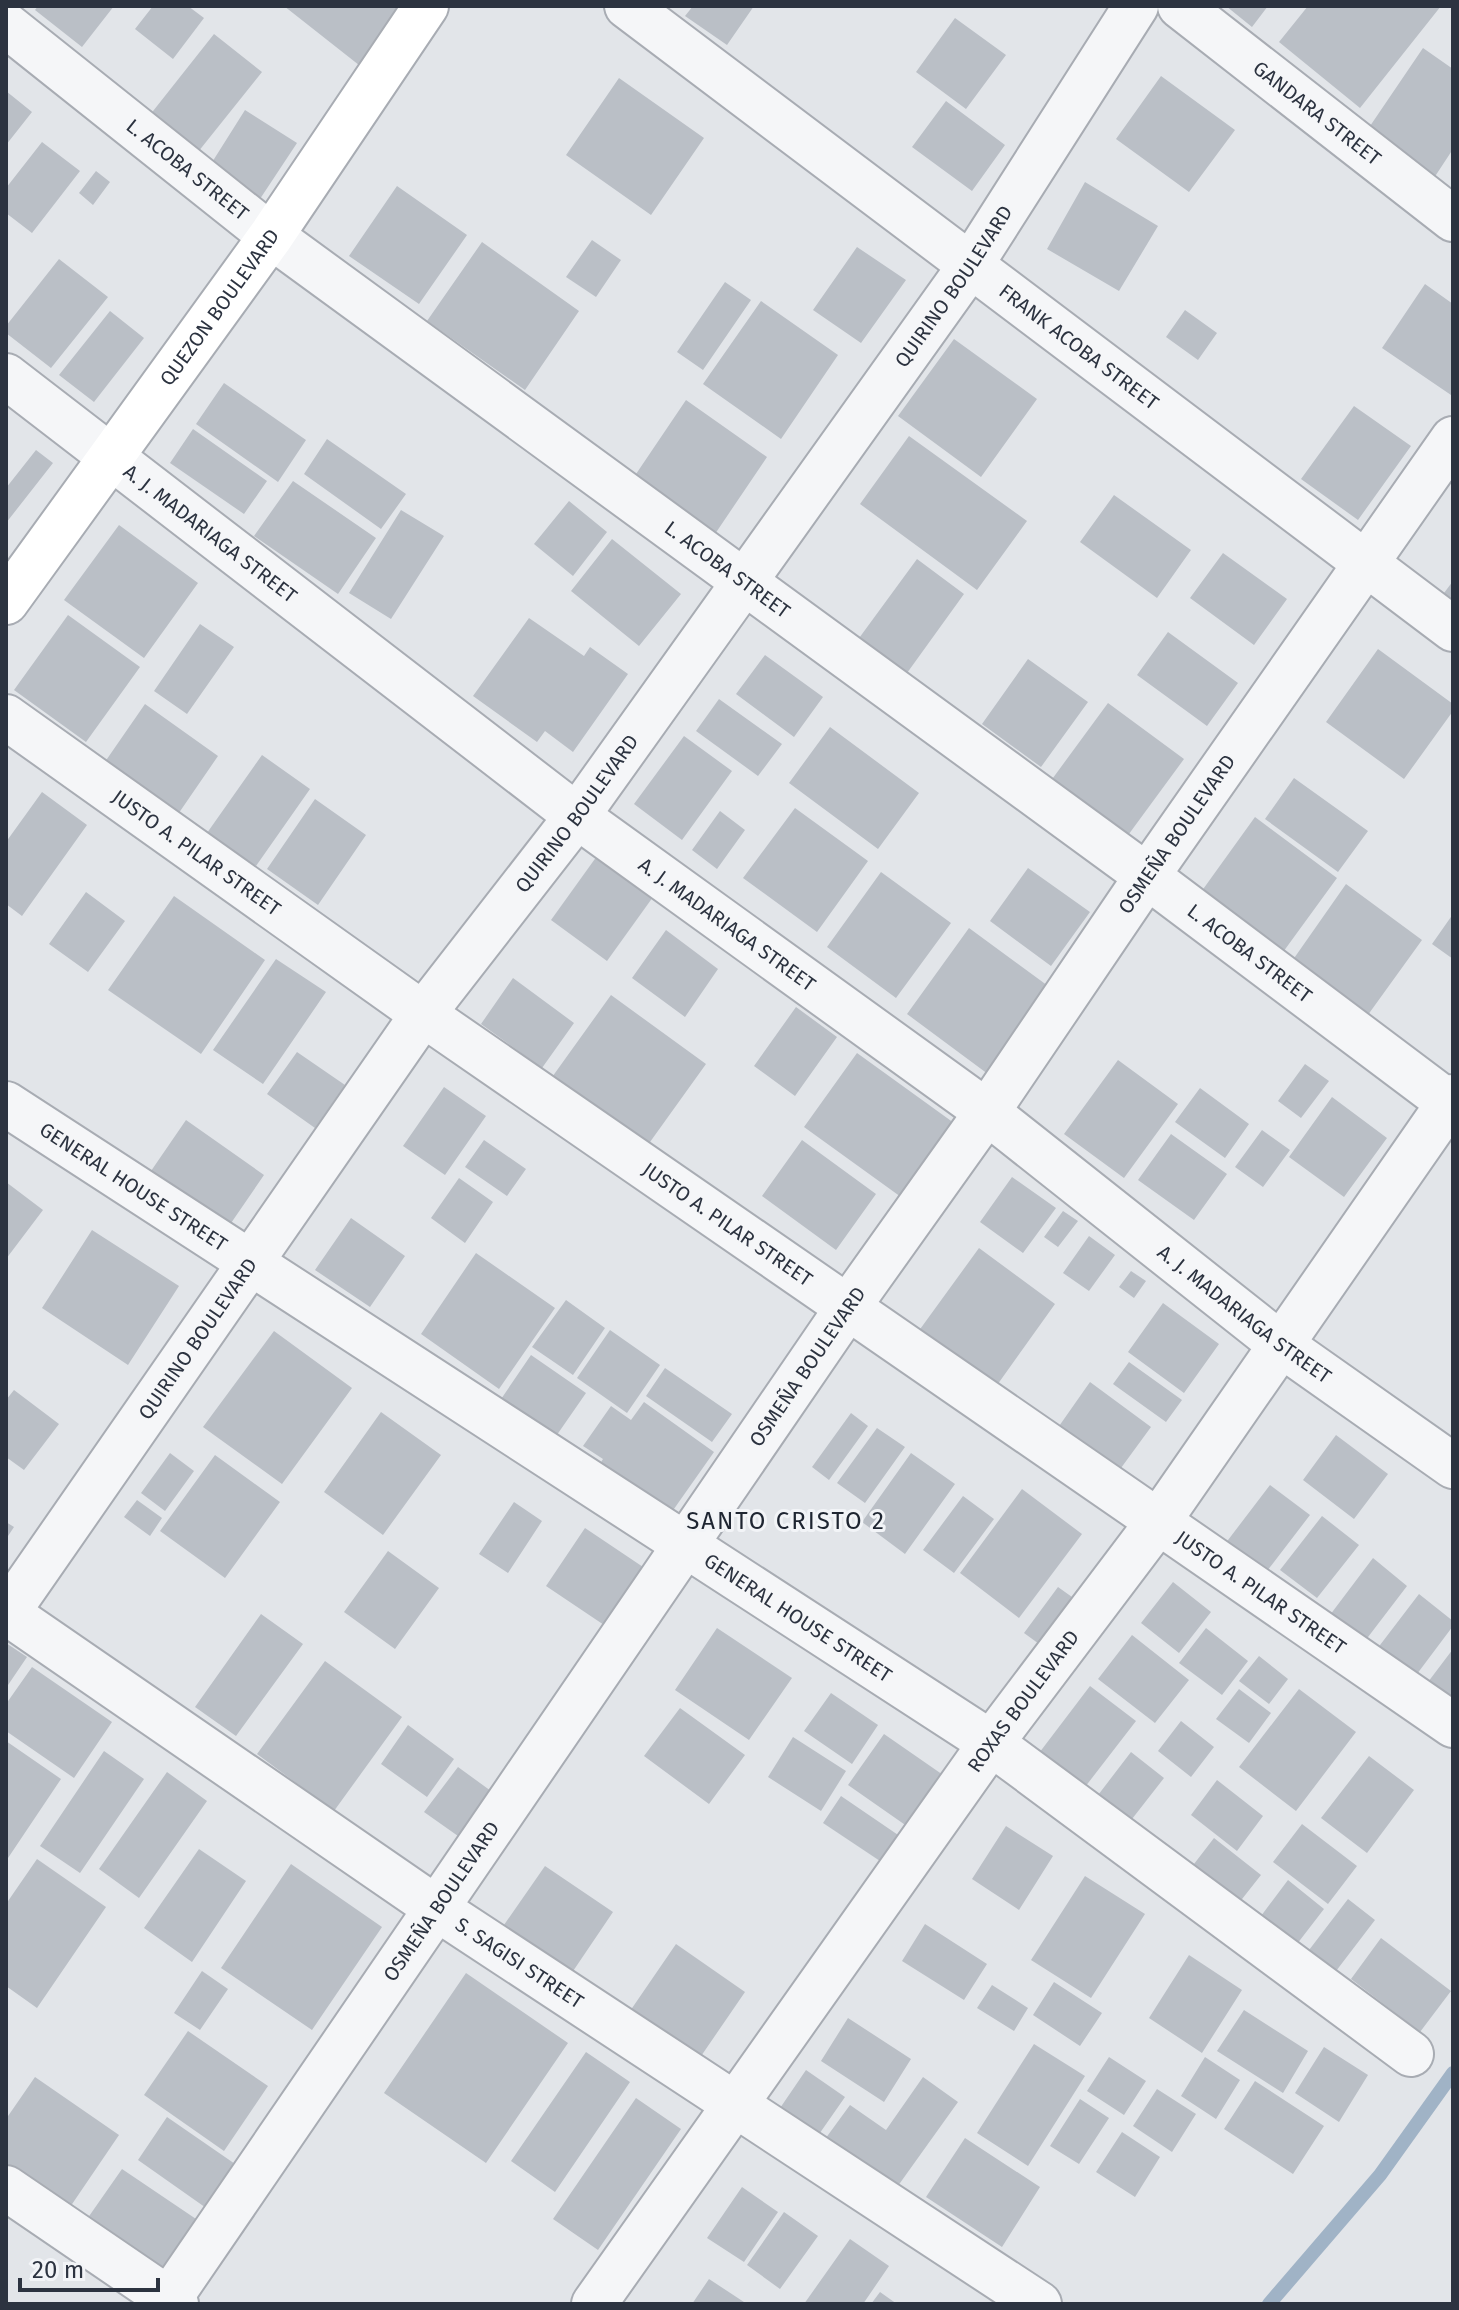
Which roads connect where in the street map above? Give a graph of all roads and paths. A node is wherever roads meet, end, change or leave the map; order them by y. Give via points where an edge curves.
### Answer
1 (426, 6) edge
2 (627, 6) edge
3 (1136, 6) edge
4 (1180, 6) edge
5 (6, 25) edge
6 (1453, 219) edge
7 (271, 236) junction
8 (970, 266) junction
9 (6, 376) edge
10 (1453, 439) edge
11 (113, 458) junction
12 (1368, 565) junction
13 (744, 585) junction
14 (6, 602) edge
15 (1453, 629) edge
16 (6, 717) edge
17 (577, 816) junction
18 (1147, 876) junction
19 (423, 1014) junction
20 (1452, 1102) edge
21 (6, 1104) edge
22 (987, 1112) junction
23 (250, 1264) junction
24 (848, 1307) junction
25 (1280, 1344) junction
26 (1453, 1466) edge
27 (1158, 1522) junction
28 (687, 1546) junction
29 (7, 1612) edge
30 (1453, 1725) edge
31 (991, 1743) junction
32 (436, 1908) junction
33 (1411, 2054) dead end
34 (737, 2106) junction
35 (6, 2188) edge
36 (173, 2302) edge
37 (594, 2304) edge
38 (1039, 2304) edge

1 - 7 main road, QUEZON BOULEVARD
2 - 8 street, FRANK ACOBA STREET
3 - 8 street, QUIRINO BOULEVARD
4 - 6 street, GANDARA STREET
5 - 7 street, L. ACOBA STREET
7 - 11 main road, QUEZON BOULEVARD
7 - 13 street, L. ACOBA STREET
8 - 12 street, FRANK ACOBA STREET
8 - 13 street, QUIRINO BOULEVARD
9 - 11 street, A. J. MADARIAGA STREET
10 - 12 street, OSMEÑA BOULEVARD
11 - 14 main road, QUEZON BOULEVARD
11 - 17 street, A. J. MADARIAGA STREET
12 - 15 street, FRANK ACOBA STREET
12 - 18 street, OSMEÑA BOULEVARD
13 - 17 street, QUIRINO BOULEVARD
13 - 18 street, L. ACOBA STREET
16 - 19 street, JUSTO A. PILAR STREET
17 - 19 street, QUIRINO BOULEVARD
17 - 22 street, A. J. MADARIAGA STREET
18 - 20 street, L. ACOBA STREET
18 - 22 street, OSMEÑA BOULEVARD
19 - 23 street, QUIRINO BOULEVARD
19 - 24 street, JUSTO A. PILAR STREET
20 - 25 street, ROXAS BOULEVARD
21 - 23 street, GENERAL HOUSE STREET
22 - 24 street, OSMEÑA BOULEVARD
22 - 25 street, A. J. MADARIAGA STREET
23 - 28 street, GENERAL HOUSE STREET
23 - 29 street, QUIRINO BOULEVARD
24 - 27 street, JUSTO A. PILAR STREET
24 - 28 street, OSMEÑA BOULEVARD
25 - 26 street, A. J. MADARIAGA STREET
25 - 27 street, ROXAS BOULEVARD
27 - 30 street, JUSTO A. PILAR STREET
27 - 31 street, ROXAS BOULEVARD
28 - 31 street, GENERAL HOUSE STREET
28 - 32 street, OSMEÑA BOULEVARD
29 - 32 street, S. SAGISI STREET
31 - 33 street, GENERAL HOUSE STREET
31 - 34 street, ROXAS BOULEVARD
32 - 34 street, S. SAGISI STREET
32 - 36 street, OSMEÑA BOULEVARD
34 - 37 street, ROXAS BOULEVARD
34 - 38 street, S. SAGISI STREET
35 - 36 street

